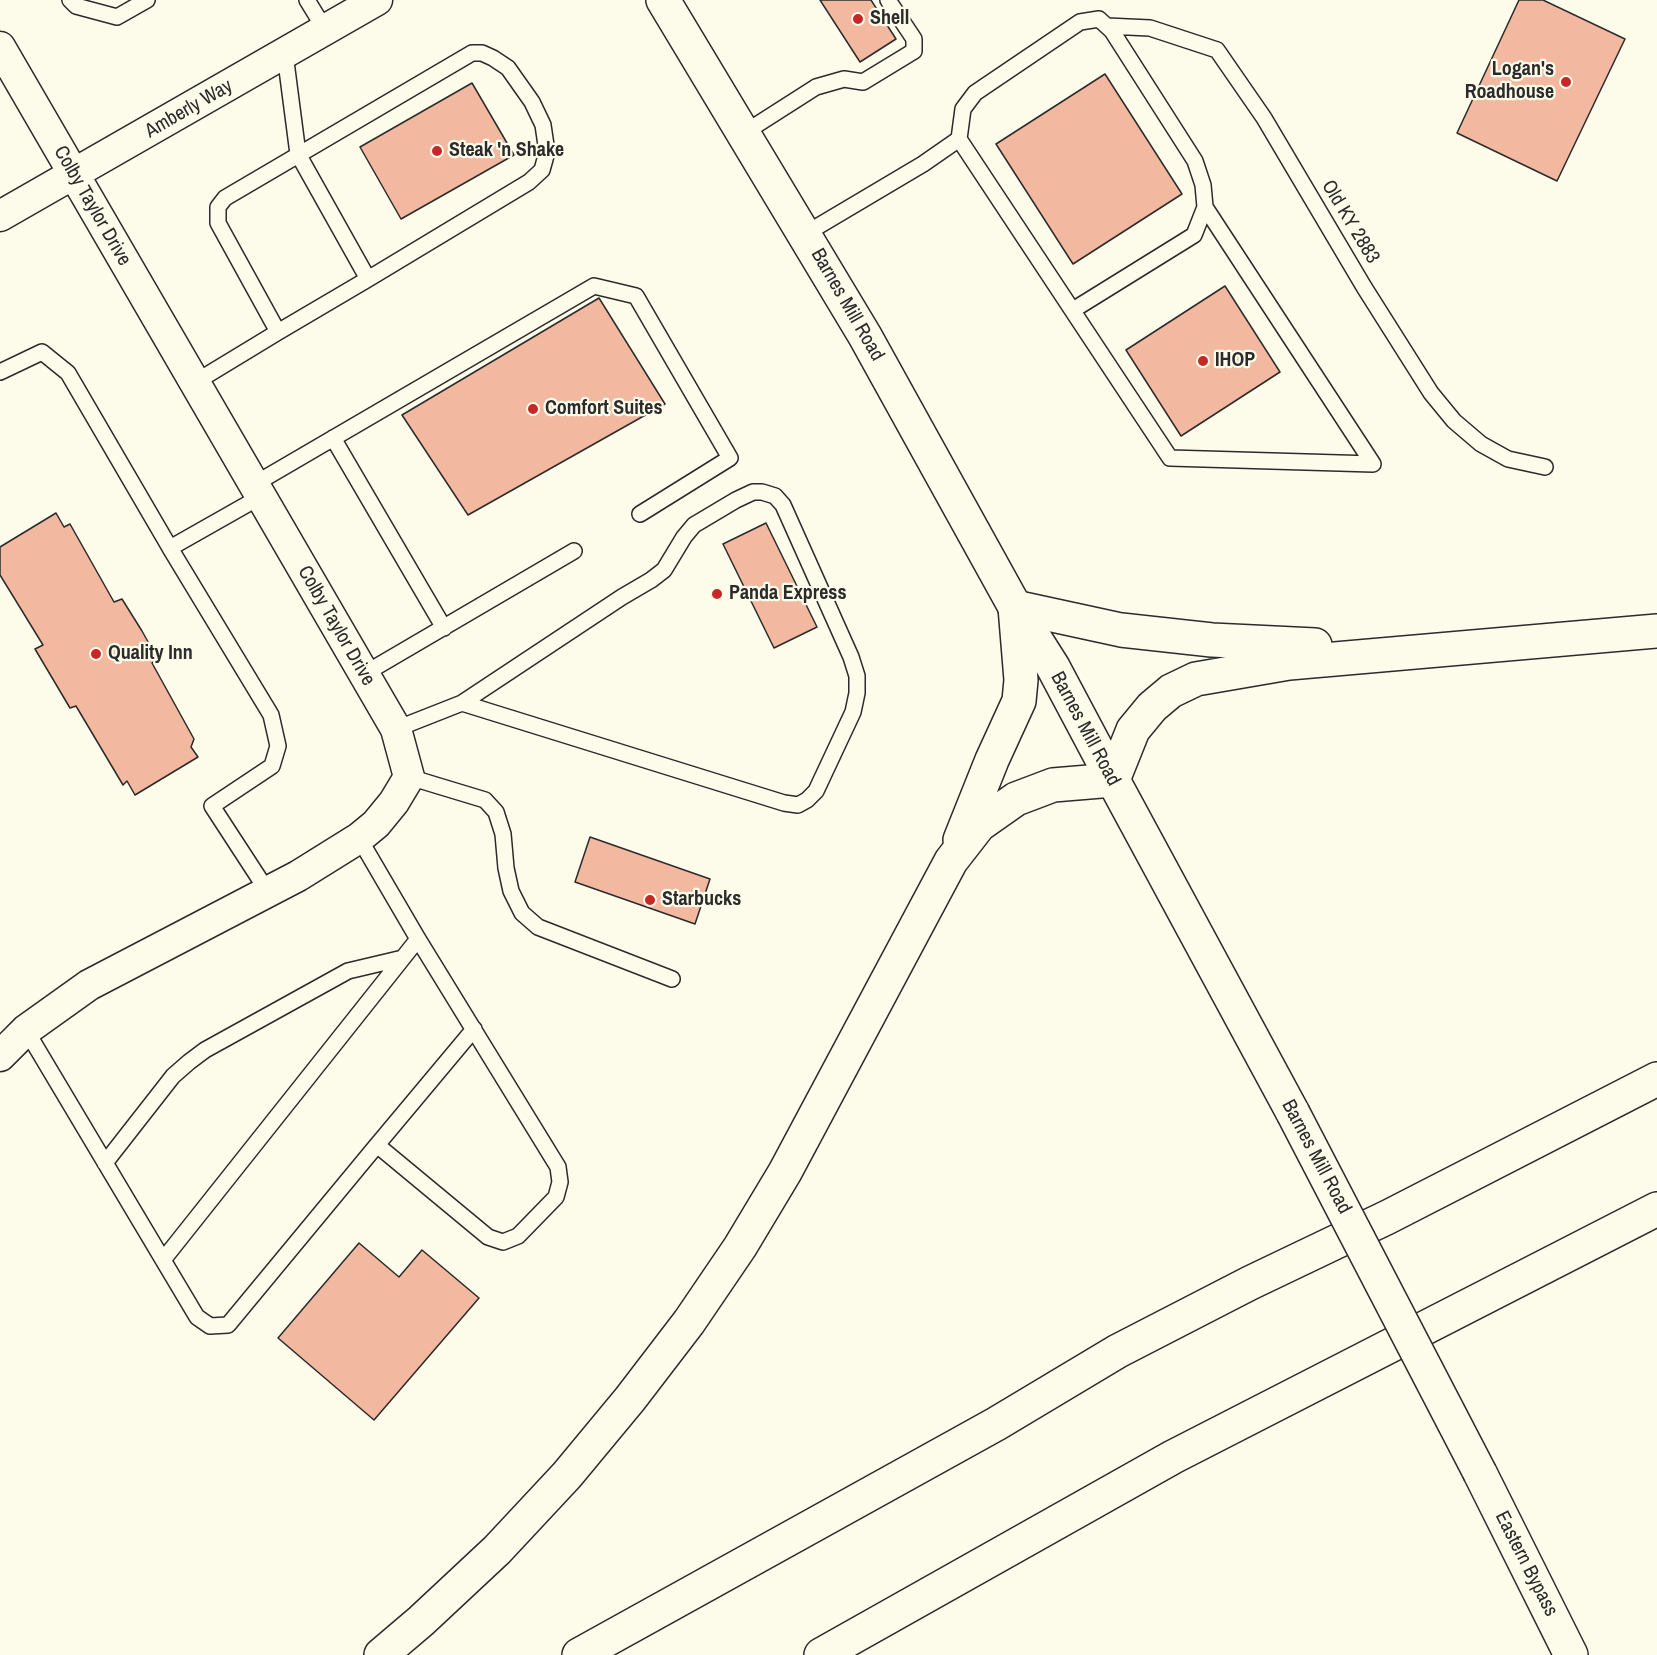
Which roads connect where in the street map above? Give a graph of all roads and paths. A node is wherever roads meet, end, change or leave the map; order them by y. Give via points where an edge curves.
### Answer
1 (70, 0) edge
2 (147, 0) edge
3 (307, 0) edge
4 (377, 0) edge
5 (663, 0) edge
6 (888, 0) edge
7 (1107, 26) junction
8 (326, 31) junction
9 (0, 47) edge
10 (285, 54) junction
11 (744, 133) junction
12 (959, 139) junction
13 (298, 154) junction
14 (74, 175) junction
15 (1205, 207) junction
16 (0, 216) edge
17 (805, 234) junction
18 (368, 279) junction
19 (1073, 310) junction
20 (278, 332) junction
21 (0, 372) edge
22 (194, 383) junction
23 (333, 438) junction
24 (1545, 467) dead end
25 (257, 491) junction
26 (640, 514) dead end
27 (170, 548) junction
28 (574, 551) dead end
29 (1015, 607) junction
30 (444, 628) junction
31 (1657, 631) edge
32 (1421, 651) junction
33 (364, 674) junction
34 (462, 703) junction
35 (396, 729) junction
36 (408, 777) junction
37 (1113, 780) junction
38 (359, 838) junction
39 (951, 861) junction
40 (268, 892) junction
41 (418, 939) junction
42 (403, 958) junction
43 (672, 979) dead end
44 (474, 1029) junction
45 (26, 1030) junction
46 (0, 1056) edge
47 (1657, 1079) edge
48 (376, 1145) junction
49 (105, 1163) junction
50 (1657, 1209) edge
51 (163, 1260) junction
52 (1480, 1473) joint
53 (381, 1655) edge
54 (579, 1655) edge
55 (821, 1655) edge
56 (1571, 1655) edge

1 - 2 lane via 76,6 117,17
3 - 8 lane
4 - 8 street, Amberly Way
5 - 11 main road, Barnes Mill Road
6 - 11 lane via 914,39 914,51 863,82 844,79 816,87
7 - 12 lane, Old KY 2883 via 1098,19 1080,22 975,93 963,109
7 - 15 lane via 1195,161
7 - 24 lane, Old KY 2883 via 1150,28 1217,50 1264,118 1431,393 1454,421 1481,444 1508,459
8 - 10 street, Amberly Way
9 - 14 street, Colby Taylor Drive
10 - 13 lane
10 - 14 street, Amberly Way
11 - 17 main road, Barnes Mill Road
12 - 17 lane
12 - 19 lane
13 - 18 lane
13 - 18 lane via 471,53 482,53 508,68 532,102 543,125 547,152 542,170 530,182
13 - 20 lane via 225,198 218,207 218,223
14 - 16 street, Amberly Way
14 - 22 street, Colby Taylor Drive
15 - 19 lane via 1194,235
15 - 19 lane via 1373,464 1170,458
17 - 29 main road, Barnes Mill Road
18 - 20 lane
20 - 22 lane
21 - 27 lane via 42,352 68,373
22 - 25 street, Colby Taylor Drive
23 - 25 lane
23 - 26 lane via 594,286 636,296 730,458
23 - 30 lane
25 - 27 lane
25 - 33 street, Colby Taylor Drive
27 - 40 lane via 271,715 278,746 272,766 212,806
28 - 30 lane
29 - 32 main road via 1121,630 1212,640
29 - 37 main road, Barnes Mill Road via 1053,667
29 - 39 main road via 1019,701
30 - 33 lane
31 - 32 main road
32 - 37 main road via 1289,663 1196,679 1152,706 1133,730
33 - 35 street, Colby Taylor Drive
34 - 34 lane via 798,806 816,791 853,712 857,676 783,505 775,496 753,492 694,525 664,570 651,580
34 - 35 lane
35 - 36 street, Colby Taylor Drive
36 - 38 street via 394,802
36 - 43 lane via 485,800 496,812 511,891 522,913 538,927
37 - 39 main road via 1053,785 1016,799 979,825
37 - 52 main road, Barnes Mill Road, bridge via 1293,1113
38 - 40 street
38 - 41 lane
39 - 53 main road via 785,1172 689,1323 559,1484 497,1550
40 - 45 street via 89,985
41 - 42 lane
41 - 44 lane
42 - 49 lane via 348,971 205,1050 173,1076
42 - 51 lane
44 - 48 lane
44 - 48 lane via 558,1167 556,1197 518,1236 503,1242 488,1237
45 - 46 street
45 - 49 lane
47 - 54 main road via 1118,1351 996,1424
48 - 51 lane via 228,1325 210,1326 197,1317
49 - 51 lane
50 - 55 main road via 1173,1457
52 - 56 main road, Eastern Bypass

